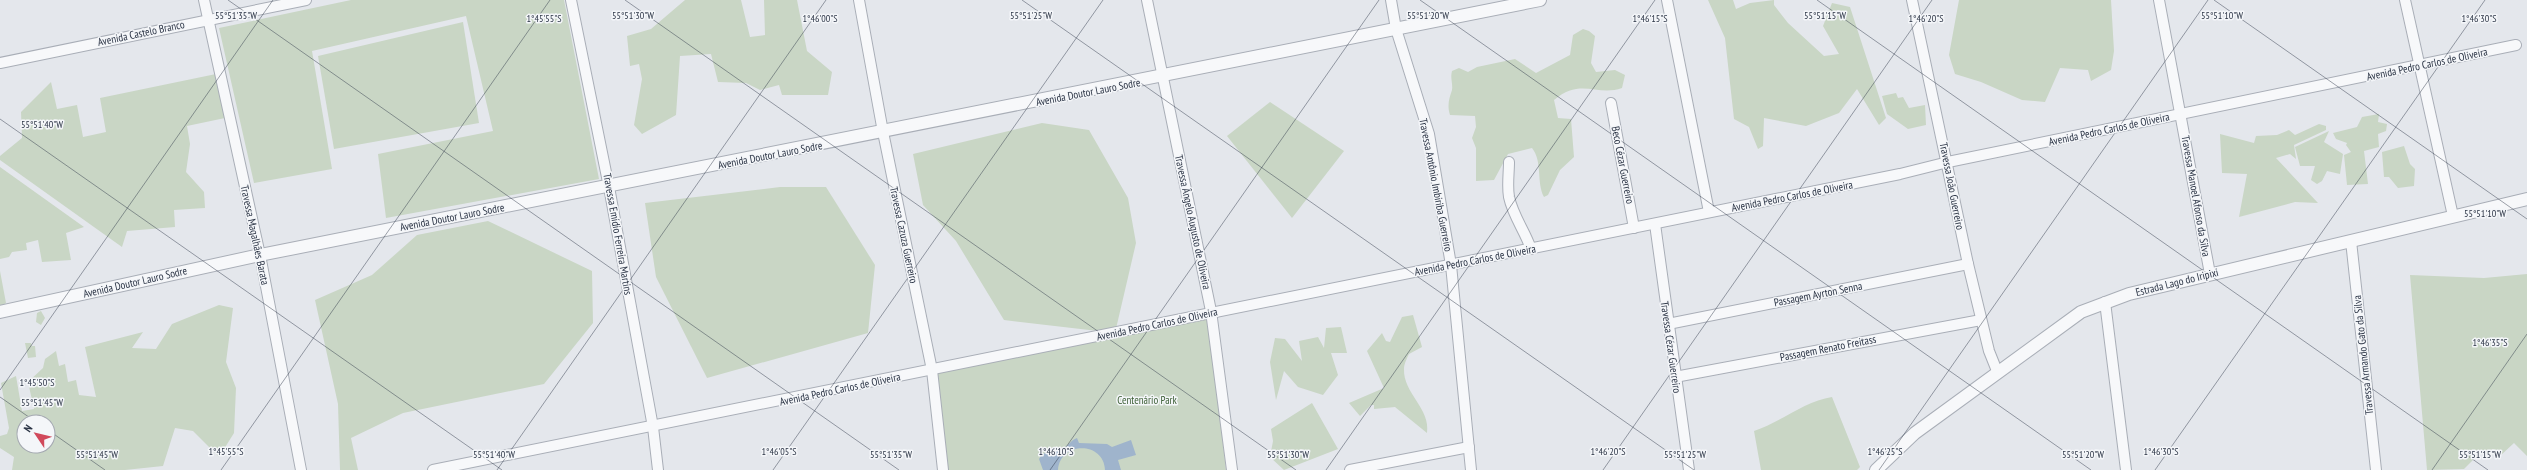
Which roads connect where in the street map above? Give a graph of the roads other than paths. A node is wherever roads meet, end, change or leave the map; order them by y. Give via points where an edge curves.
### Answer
1 (204, 0) edge
2 (306, 0) edge
3 (571, 0) edge
4 (859, 0) edge
5 (1147, 0) edge
6 (1391, 0) edge
7 (1540, 0) edge
8 (1667, 0) edge
9 (1912, 0) edge
10 (2159, 0) edge
11 (2405, 0) edge
12 (208, 20) junction
13 (1396, 29) junction
14 (2516, 45) dead end
15 (0, 63) edge
16 (2420, 66) junction
17 (1162, 77) junction
18 (1611, 102) dead end
19 (2181, 114) junction
20 (883, 132) junction
21 (1509, 162) dead end
22 (1948, 162) junction
23 (609, 187) junction
24 (2527, 199) edge
25 (1709, 212) junction
26 (2453, 216) junction
27 (1655, 224) junction
28 (1634, 228) junction
29 (2350, 241) junction
30 (1530, 249) junction
31 (260, 254) junction
32 (1968, 264) junction
33 (1451, 265) junction
34 (2210, 274) junction
35 (2105, 302) junction
36 (1211, 311) junction
37 (0, 312) edge
38 (1981, 320) junction
39 (1668, 324) junction
40 (932, 370) junction
41 (1997, 371) junction
42 (1676, 377) junction
43 (653, 427) junction
44 (1469, 447) junction
45 (301, 470) edge
46 (432, 470) edge
47 (658, 470) edge
48 (943, 470) edge
49 (1232, 470) edge
50 (1350, 470) edge
51 (1471, 470) edge
52 (1689, 470) edge
53 (1876, 470) edge
54 (2126, 470) edge
55 (2376, 470) edge

1 - 12 street, Travessa Magalhães Barata
2 - 12 street, Avenida Castelo Branco
3 - 23 street, Travessa Emídio Ferreira Martins
4 - 20 street, Travessa Cazuza Guerreiro
5 - 17 street, Travessa Ângelo Augusto de Oliveira
6 - 13 street, Travessa Antônio Imbiriba Guerreiro
7 - 13 street, Avenida Doutor Lauro Sodre
8 - 25 street
9 - 22 street, Travessa João Guerreiro
10 - 19 street, Travessa Manoel Afonso da Silva
11 - 16 street
12 - 15 street, Avenida Castelo Branco
12 - 31 street, Travessa Magalhães Barata
13 - 17 street, Avenida Doutor Lauro Sodre via 1291,48
13 - 33 street, Travessa Antônio Imbiriba Guerreiro via 1429,134
14 - 16 street, Avenida Pedro Carlos de Oliveira
16 - 19 street, Avenida Pedro Carlos de Oliveira
16 - 26 street
17 - 20 street, Avenida Doutor Lauro Sodre
17 - 36 street, Travessa Ângelo Augusto de Oliveira
18 - 28 street, Beco Cézar Guerreiro
19 - 22 street, Avenida Pedro Carlos de Oliveira
19 - 34 street, Travessa Manoel Afonso da Silva
20 - 23 street, Avenida Doutor Lauro Sodre
20 - 40 street, Travessa Cazuza Guerreiro
21 - 30 street via 1509,196 1518,223 1526,233
22 - 25 street, Avenida Pedro Carlos de Oliveira
22 - 32 street, Travessa João Guerreiro
23 - 31 street, Avenida Doutor Lauro Sodre
23 - 43 street, Travessa Emídio Ferreira Martins
24 - 26 street, Estrada Lago do Iripixi
25 - 27 street, Avenida Pedro Carlos de Oliveira
26 - 29 street, Estrada Lago do Iripixi
27 - 28 street, Avenida Pedro Carlos de Oliveira
27 - 39 street, Travessa Cézar Guerreiro
28 - 30 street, Avenida Pedro Carlos de Oliveira
29 - 34 street, Estrada Lago do Iripixi
29 - 55 street, Travessa Armando Gato da Silva
30 - 33 street, Avenida Pedro Carlos de Oliveira
31 - 37 street, Avenida Doutor Lauro Sodre
31 - 45 street, Travessa Magalhães Barata
32 - 38 street, Travessa João Guerreiro
32 - 39 street, Passagem Ayrton Senna
33 - 36 street, Avenida Pedro Carlos de Oliveira
33 - 44 street, Travessa Antônio Imbiriba Guerreiro
34 - 35 street, Estrada Lago do Iripixi
35 - 41 street, Estrada Lago do Iripixi via 2081,312
35 - 54 street
36 - 40 street, Avenida Pedro Carlos de Oliveira
36 - 49 street, Travessa Ângelo Augusto de Oliveira
38 - 41 street, Travessa João Guerreiro
38 - 42 street, Passagem Renato Freitass
39 - 42 street, Travessa Cézar Guerreiro
40 - 43 street, Avenida Pedro Carlos de Oliveira
40 - 48 street, Travessa Cazuza Guerreiro
41 - 53 street, Estrada Lago do Iripixi via 1915,432
42 - 52 street, Travessa Cézar Guerreiro
43 - 46 street, Avenida Pedro Carlos de Oliveira
43 - 47 street, Travessa Emídio Ferreira Martins
44 - 50 street
44 - 51 street, Travessa Antônio Imbiriba Guerreiro

